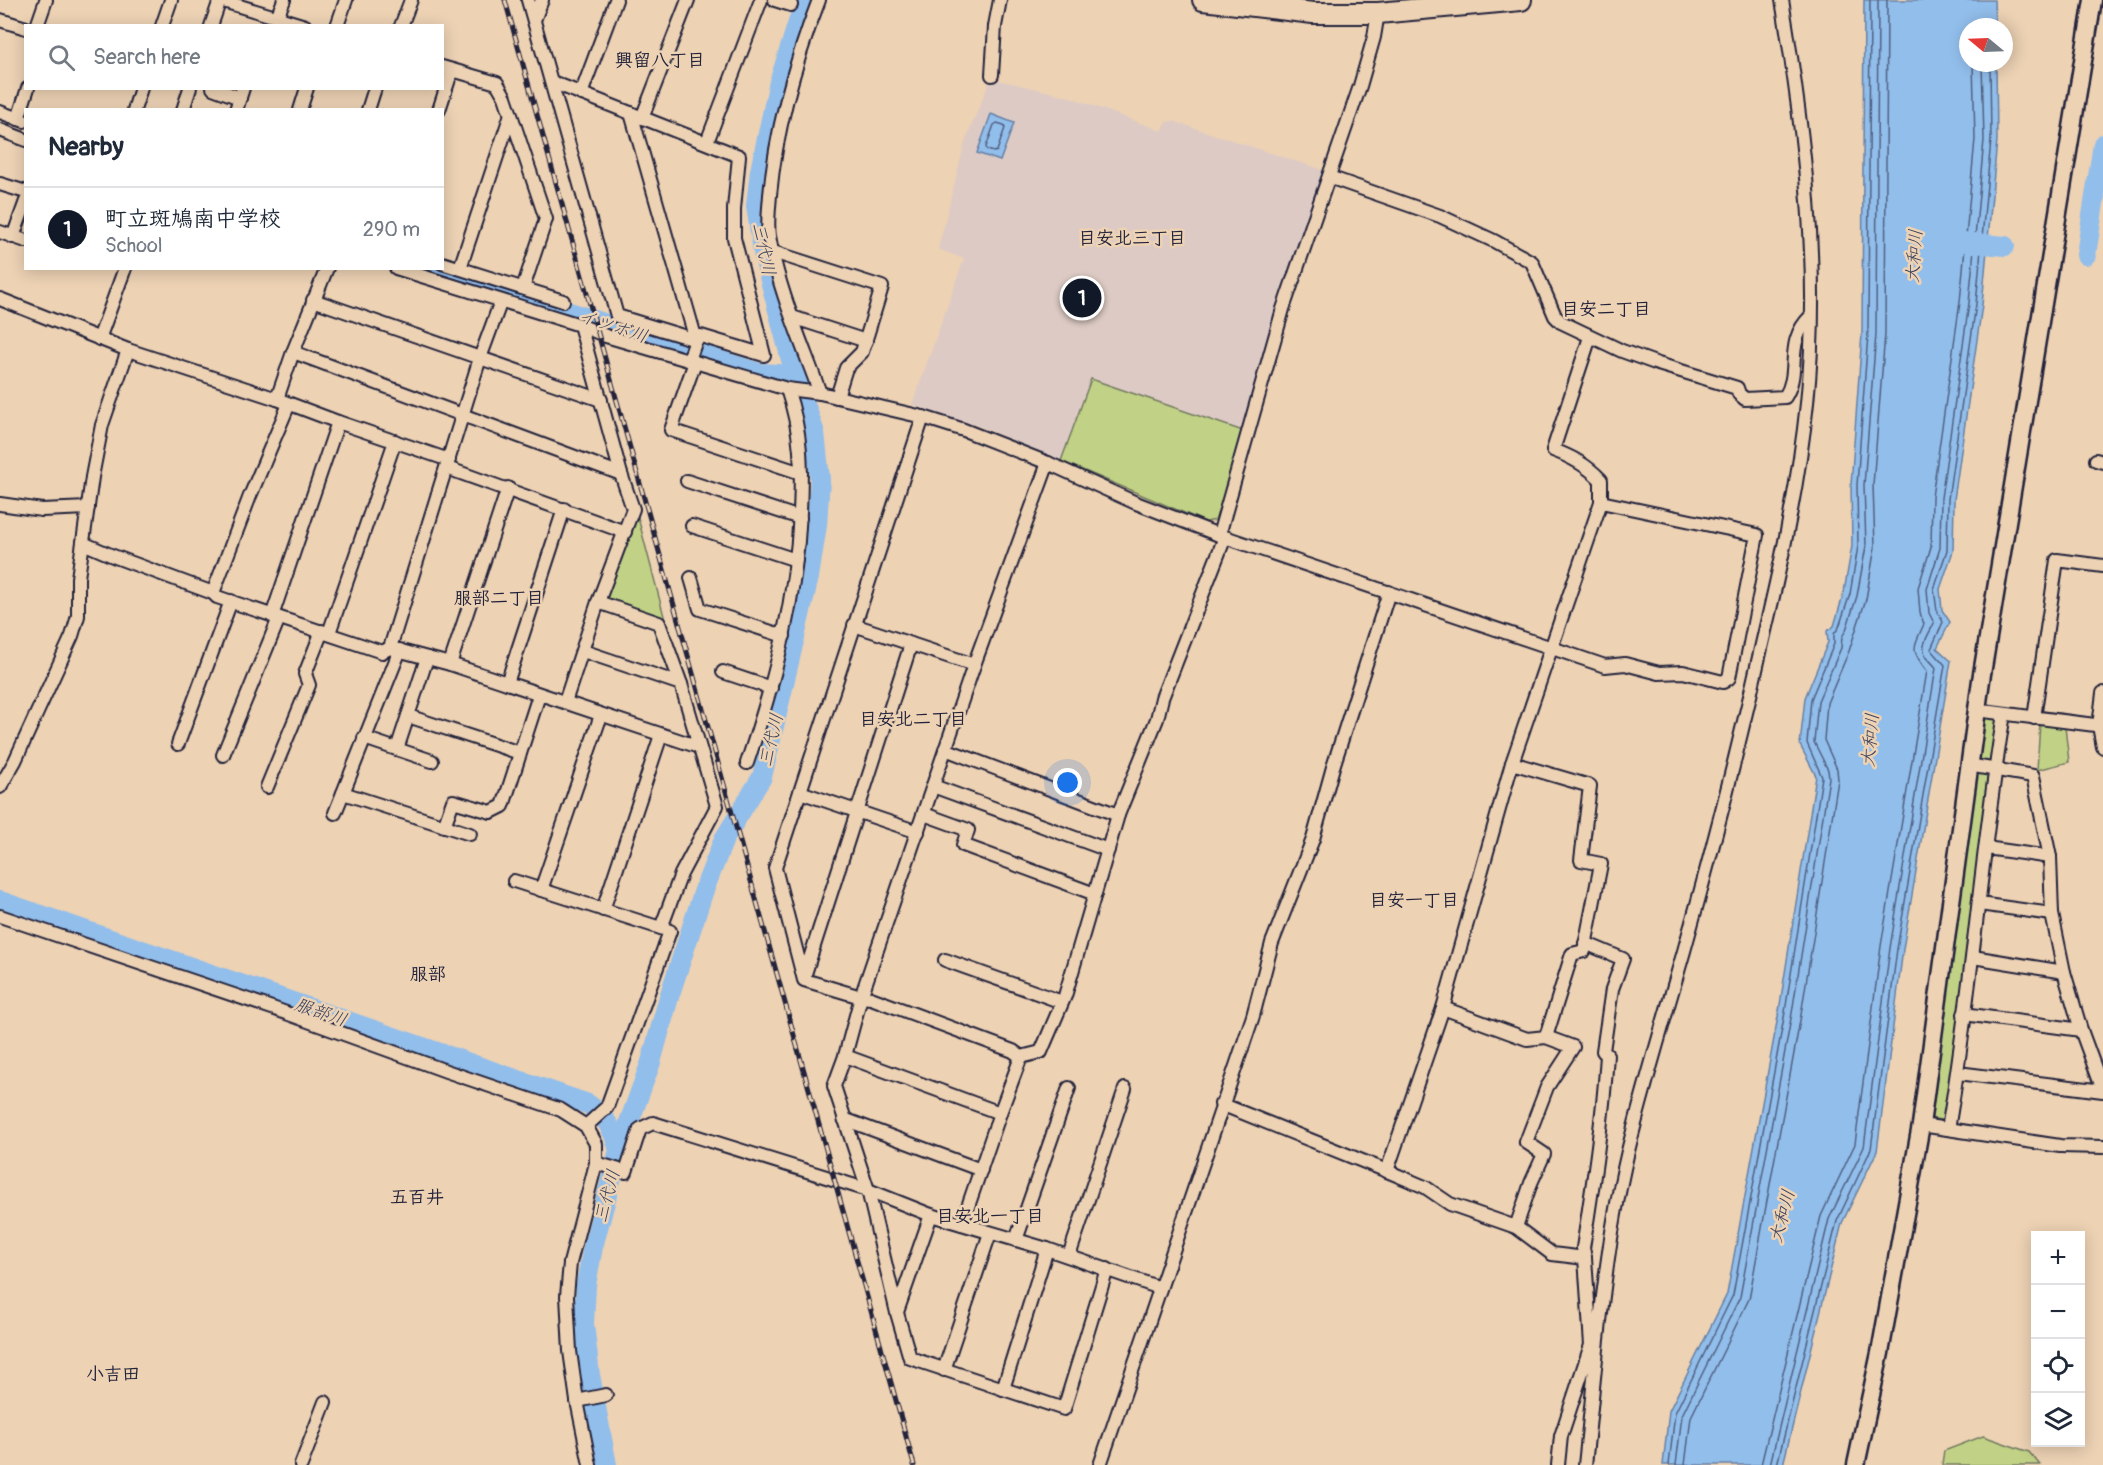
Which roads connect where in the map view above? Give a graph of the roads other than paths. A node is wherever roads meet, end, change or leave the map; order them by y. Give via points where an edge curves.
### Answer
1 (46, 0) edge
2 (171, 0) edge
3 (220, 0) edge
4 (284, 0) edge
5 (346, 0) edge
6 (411, 0) edge
7 (528, 0) edge
8 (542, 0) edge
9 (616, 0) edge
10 (688, 0) edge
11 (761, 0) edge
12 (775, 0) edge
13 (819, 0) edge
14 (1000, 0) edge
15 (1203, 0) edge
16 (1521, 0) edge
17 (1782, 0) edge
18 (2093, 0) edge
19 (791, 5) dead end
20 (1378, 13) junction
21 (270, 19) edge
22 (0, 20) edge
23 (534, 20) junction
24 (38, 24) edge
25 (163, 24) edge
26 (212, 24) edge
27 (295, 24) edge
28 (338, 24) edge
29 (402, 24) edge
30 (24, 27) edge
31 (447, 69) edge
32 (992, 75) dead end
33 (552, 82) junction
34 (444, 84) edge
35 (28, 90) edge
36 (140, 90) edge
37 (189, 90) edge
38 (218, 90) edge
39 (306, 90) edge
40 (374, 90) edge
41 (443, 90) edge
42 (581, 94) junction
43 (240, 98) edge
44 (24, 108) edge
45 (135, 108) edge
46 (184, 108) edge
47 (301, 108) edge
48 (369, 108) edge
49 (439, 108) edge
50 (0, 112) edge
51 (511, 114) junction
52 (637, 115) junction
53 (22, 120) edge
54 (0, 130) edge
55 (24, 139) edge
56 (707, 142) junction
57 (1329, 177) junction
58 (0, 184) edge
59 (24, 191) edge
60 (24, 207) edge
61 (0, 232) edge
62 (13, 237) junction
63 (24, 240) edge
64 (773, 252) junction
65 (444, 264) edge
66 (460, 268) junction
67 (124, 270) edge
68 (326, 270) edge
69 (402, 270) edge
70 (523, 288) junction
71 (0, 299) edge
72 (314, 300) junction
73 (501, 301) junction
74 (563, 301) dead end
75 (1811, 316) junction
76 (792, 317) junction
77 (580, 325) junction
78 (1590, 337) junction
79 (99, 339) junction
80 (696, 340) junction
81 (866, 340) junction
82 (128, 350) junction
83 (293, 352) junction
84 (480, 358) junction
85 (692, 361) junction
86 (787, 389) junction
87 (820, 393) junction
88 (837, 397) junction
89 (602, 400) junction
90 (283, 402) junction
91 (463, 415) junction
92 (923, 417) junction
93 (338, 422) junction
94 (395, 441) junction
95 (448, 464) junction
96 (1048, 464) junction
97 (801, 472) junction
98 (621, 474) junction
99 (687, 481) dead end
100 (508, 488) junction
101 (1601, 502) junction
102 (0, 504) edge
103 (87, 508) junction
104 (564, 509) junction
105 (800, 518) junction
106 (692, 526) dead end
107 (625, 532) junction
108 (1222, 536) junction
109 (83, 543) junction
110 (796, 560) junction
111 (2103, 566) edge
112 (691, 578) dead end
113 (1389, 592) junction
114 (213, 593) junction
115 (231, 601) junction
116 (598, 602) junction
117 (276, 617) junction
118 (854, 625) junction
119 (326, 632) junction
120 (784, 636) junction
121 (911, 644) junction
122 (395, 649) junction
123 (1551, 649) junction
124 (583, 651) junction
125 (427, 658) junction
126 (450, 664) junction
127 (974, 665) junction
128 (723, 672) dead end
129 (507, 682) junction
130 (681, 684) junction
131 (771, 688) junction
132 (2103, 693) edge
133 (539, 694) junction
134 (565, 702) junction
135 (1976, 710) junction
136 (2004, 714) junction
137 (601, 715) junction
138 (408, 716) junction
139 (2034, 718) junction
140 (2101, 726) edge
141 (661, 735) junction
142 (364, 738) junction
143 (178, 744) dead end
144 (699, 747) junction
145 (2103, 747) edge
146 (397, 749) junction
147 (945, 749) junction
148 (520, 753) junction
149 (223, 755) dead end
150 (432, 761) dead end
151 (747, 763) dead end
152 (1512, 763) junction
153 (1968, 765) junction
154 (1995, 769) junction
155 (5, 770) edge
156 (933, 786) junction
157 (267, 787) dead end
158 (0, 788) edge
159 (800, 792) junction
160 (342, 793) junction
161 (856, 811) junction
162 (335, 813) dead end
163 (924, 814) junction
164 (1118, 815) junction
165 (444, 826) junction
166 (918, 832) junction
167 (470, 834) dead end
168 (1986, 848) junction
169 (1108, 850) junction
170 (2050, 857) junction
171 (514, 881) dead end
172 (542, 890) junction
173 (1095, 894) junction
174 (1979, 904) junction
175 (603, 910) junction
176 (2052, 914) junction
177 (0, 916) edge
178 (661, 928) junction
179 (1586, 943) junction
180 (1973, 957) junction
181 (945, 960) dead end
182 (2064, 972) junction
183 (804, 978) junction
184 (861, 997) junction
185 (1062, 1002) junction
186 (1443, 1008) junction
187 (1964, 1014) junction
188 (2081, 1030) junction
189 (1546, 1036) junction
190 (845, 1056) junction
191 (1021, 1057) junction
192 (1958, 1072) junction
193 (1069, 1088) dead end
194 (1125, 1089) dead end
195 (2103, 1091) edge
196 (1221, 1104) junction
197 (1000, 1113) junction
198 (844, 1119) junction
199 (588, 1124) junction
200 (1921, 1125) junction
201 (1948, 1129) junction
202 (2103, 1147) edge
203 (598, 1164) junction
204 (981, 1170) junction
205 (1387, 1171) junction
206 (868, 1190) junction
207 (931, 1215) junction
208 (962, 1224) junction
209 (1516, 1227) junction
210 (990, 1233) junction
211 (1016, 1240) junction
212 (1047, 1249) junction
213 (1069, 1256) junction
214 (1585, 1258) junction
215 (1107, 1269) junction
216 (1160, 1287) junction
217 (897, 1313) junction
218 (1595, 1345) junction
219 (944, 1370) junction
220 (1003, 1389) junction
221 (605, 1395) dead end
222 (578, 1401) junction
223 (325, 1402) dead end
224 (301, 1465) edge
225 (590, 1465) edge
226 (1100, 1465) edge
227 (1558, 1465) edge
228 (1585, 1465) edge
229 (1856, 1465) edge

1 - 24 street
2 - 25 street
3 - 21 street
3 - 26 street
4 - 21 street
5 - 28 street
6 - 29 street
7 - 23 street
8 - 23 street
9 - 42 street
10 - 52 street
11 - 56 street
12 - 19 street
13 - 64 street via 795,69 772,170 768,225
14 - 32 street
15 - 20 main road via 1313,13
16 - 20 main road
17 - 75 street via 1798,99 1809,213
18 - 135 street
20 - 57 street via 1360,86
21 - 27 street
22 - 30 street
23 - 33 street
31 - 34 street
31 - 51 street via 497,83
33 - 42 street
33 - 80 street via 617,316
35 - 44 street
36 - 45 street
37 - 46 street
38 - 43 street
39 - 47 street
40 - 48 street
41 - 49 street
42 - 52 street
50 - 53 street
51 - 66 street
51 - 70 street via 546,219
52 - 56 street
52 - 80 street
54 - 55 street
56 - 80 street via 739,156 734,238 764,355 701,336
57 - 78 street via 1440,216 1532,262 1555,316
57 - 108 street via 1283,309
58 - 59 street
60 - 62 street
61 - 62 street
62 - 63 street
64 - 76 street
64 - 81 street via 882,287
65 - 66 street
66 - 70 street
67 - 79 street
68 - 72 street
69 - 73 street
70 - 74 street
71 - 79 street
72 - 83 street
72 - 84 street
73 - 77 street
73 - 84 street
75 - 78 street via 1796,339 1791,388 1785,397 1745,399 1737,388 1658,364
75 - 218 street via 1808,399 1790,521 1714,839 1630,1140
76 - 81 street
76 - 87 street
77 - 85 street
77 - 89 street
78 - 101 street via 1552,450 1583,463 1601,480
79 - 82 street
80 - 85 street
81 - 88 street via 862,352 846,368
82 - 90 street
82 - 103 street via 102,425
83 - 90 street
83 - 91 street
84 - 89 street
84 - 91 street
85 - 86 street
85 - 97 street via 671,429
86 - 87 street
86 - 97 street via 800,433
87 - 88 street
88 - 92 street
89 - 98 street
90 - 93 street
90 - 114 street
91 - 95 street
91 - 98 street
92 - 96 street
92 - 118 street
93 - 94 street
93 - 117 street
94 - 95 street
94 - 119 street
95 - 100 street
95 - 122 street
96 - 108 street
96 - 127 street
97 - 105 street
98 - 107 street via 633,509
99 - 105 street
100 - 104 street
100 - 126 street
101 - 123 street
101 - 123 street via 1757,535 1729,678 1723,682 1625,664 1605,666
102 - 103 street via 42,510
103 - 109 street
104 - 107 street
104 - 129 street
105 - 110 street
106 - 110 street
107 - 116 street
108 - 113 street
108 - 164 street via 1157,719
109 - 114 street
109 - 155 street via 78,616 72,636
110 - 120 street
111 - 139 street via 2057,561
112 - 120 street via 700,609
113 - 123 street
113 - 196 street via 1313,839 1272,943
114 - 115 street
115 - 117 street
115 - 143 street
116 - 124 street
116 - 130 street via 659,623
117 - 119 street
117 - 149 street
118 - 121 street
118 - 159 street
119 - 122 street via 382,652
119 - 157 street via 305,674 309,685
120 - 131 street
121 - 127 street
121 - 161 street
122 - 125 street
122 - 142 street
123 - 152 street
124 - 130 street
124 - 134 street
125 - 126 street
125 - 138 street
126 - 129 street
127 - 147 street
128 - 131 street
129 - 133 street
130 - 144 street
131 - 151 street
132 - 140 street
133 - 134 street
133 - 148 street
134 - 137 street
135 - 136 street
135 - 153 street
136 - 139 street
136 - 154 street
137 - 141 street
137 - 172 street
138 - 146 street
138 - 148 street
139 - 140 street
140 - 145 street
141 - 144 street
141 - 175 street
142 - 146 street
142 - 160 street
144 - 178 street via 717,806 681,873
146 - 150 street
147 - 156 street
147 - 164 street
148 - 165 street via 503,806 491,812 453,801
152 - 179 street via 1590,786 1581,860 1601,864
152 - 186 street
153 - 154 street
153 - 200 street
154 - 168 street
154 - 170 street via 2033,777
155 - 158 street
156 - 163 street
156 - 169 street
159 - 161 street
159 - 183 street via 775,868
160 - 162 street
160 - 165 street
161 - 166 street
161 - 183 street
163 - 166 street
163 - 173 street via 968,830 963,845
164 - 169 street
165 - 167 street
166 - 184 street
168 - 170 street
168 - 174 street
169 - 173 street
170 - 176 street
171 - 172 street
172 - 175 street
173 - 185 street
174 - 176 street
174 - 180 street
175 - 178 street
176 - 182 street
177 - 199 street via 561,1110
178 - 199 street via 670,931 607,1107
179 - 189 street via 1584,951 1572,954
179 - 214 street via 1623,959 1612,988 1603,1051 1607,1055 1605,1086 1583,1248
180 - 182 street
180 - 187 street
181 - 185 street
182 - 188 street
183 - 184 street
184 - 190 street
184 - 191 street
185 - 191 street via 1041,1052
186 - 189 street via 1527,1039
186 - 205 street
187 - 188 street
187 - 192 street
188 - 195 street
189 - 209 street via 1573,1047 1547,1087 1526,1142 1544,1154
190 - 197 street
190 - 198 street via 834,1086
191 - 197 street
192 - 195 street
192 - 201 street
193 - 211 street
194 - 213 street
196 - 205 street
196 - 216 street
197 - 204 street
198 - 204 street
198 - 206 street
199 - 203 street
200 - 201 street
200 - 229 street
201 - 202 street via 2061,1146
203 - 206 street via 626,1173 640,1129 653,1123
203 - 222 street via 570,1263 567,1296
204 - 208 street
205 - 209 street via 1425,1187 1450,1204
206 - 207 street
206 - 217 street
207 - 208 street
207 - 217 street
208 - 210 street
209 - 214 street via 1552,1254
210 - 211 street
210 - 219 street
211 - 212 street
212 - 213 street
212 - 220 street
213 - 215 street
214 - 218 street
215 - 216 street
215 - 220 street via 1064,1409
216 - 226 street
217 - 219 street via 910,1358
218 - 227 street via 1561,1436
218 - 228 street
219 - 220 street
221 - 222 street
222 - 225 street
223 - 224 street

